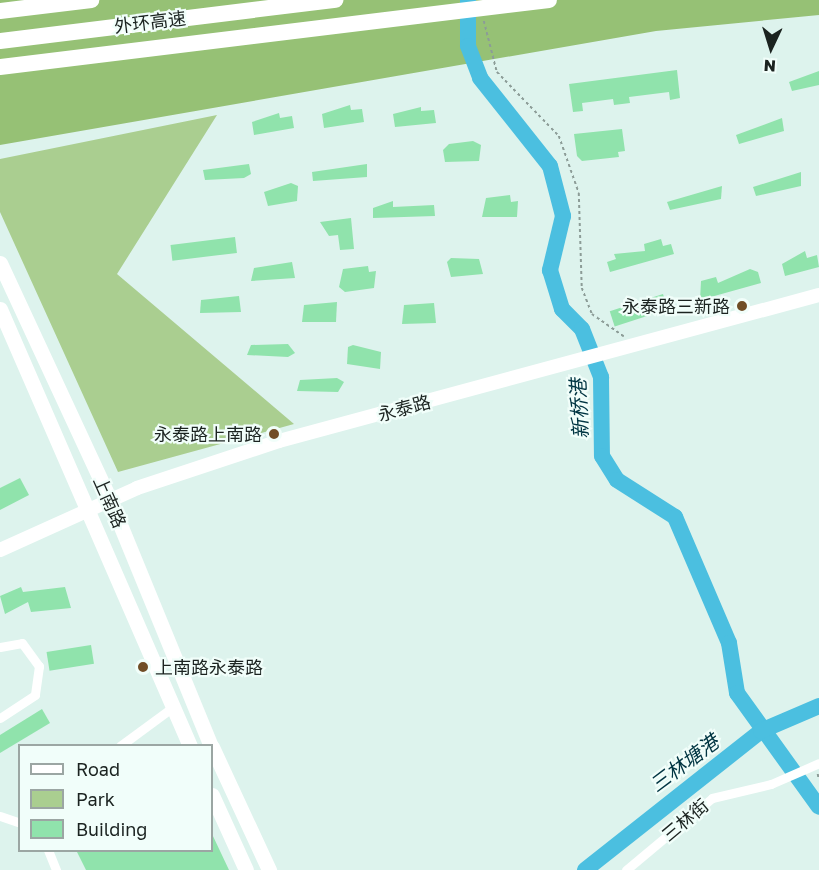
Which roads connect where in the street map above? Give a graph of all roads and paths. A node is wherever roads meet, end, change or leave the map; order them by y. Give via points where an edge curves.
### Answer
1 (91, 0) edge
2 (336, 0) edge
3 (549, 0) edge
4 (0, 11) edge
5 (488, 12) junction
6 (0, 40) edge
7 (0, 67) edge
8 (0, 263) edge
9 (819, 295) edge
10 (0, 309) edge
11 (627, 349) junction
12 (110, 500) junction
13 (87, 510) junction
14 (0, 550) edge
15 (0, 647) edge
16 (173, 707) junction
17 (0, 718) edge
18 (123, 744) edge
19 (189, 744) edge
20 (210, 744) edge
21 (213, 750) edge
22 (819, 763) edge
23 (213, 797) edge
24 (0, 816) edge
25 (18, 822) edge
26 (49, 852) edge
27 (56, 870) edge
28 (246, 870) edge
29 (269, 870) edge
30 (626, 870) edge

1 - 4 highway
2 - 6 highway, 外环高速
3 - 5 highway
5 - 7 highway via 439,13
5 - 11 path via 497,72 559,136 572,167 579,193 582,288 592,314
8 - 12 main road, 上南路
9 - 11 street, 永泰路
10 - 13 main road, 上南路
11 - 12 street, 永泰路 via 279,441
12 - 13 street, 永泰路
12 - 20 main road, 上南路
13 - 14 street, 永泰路
13 - 16 main road, 上南路
15 - 17 street via 22,643 39,666 35,695
16 - 18 street
16 - 19 main road, 上南路
21 - 29 main road, 上南路
22 - 30 street, 三林街 via 784,778 712,798
23 - 28 main road
24 - 25 street
26 - 27 street

